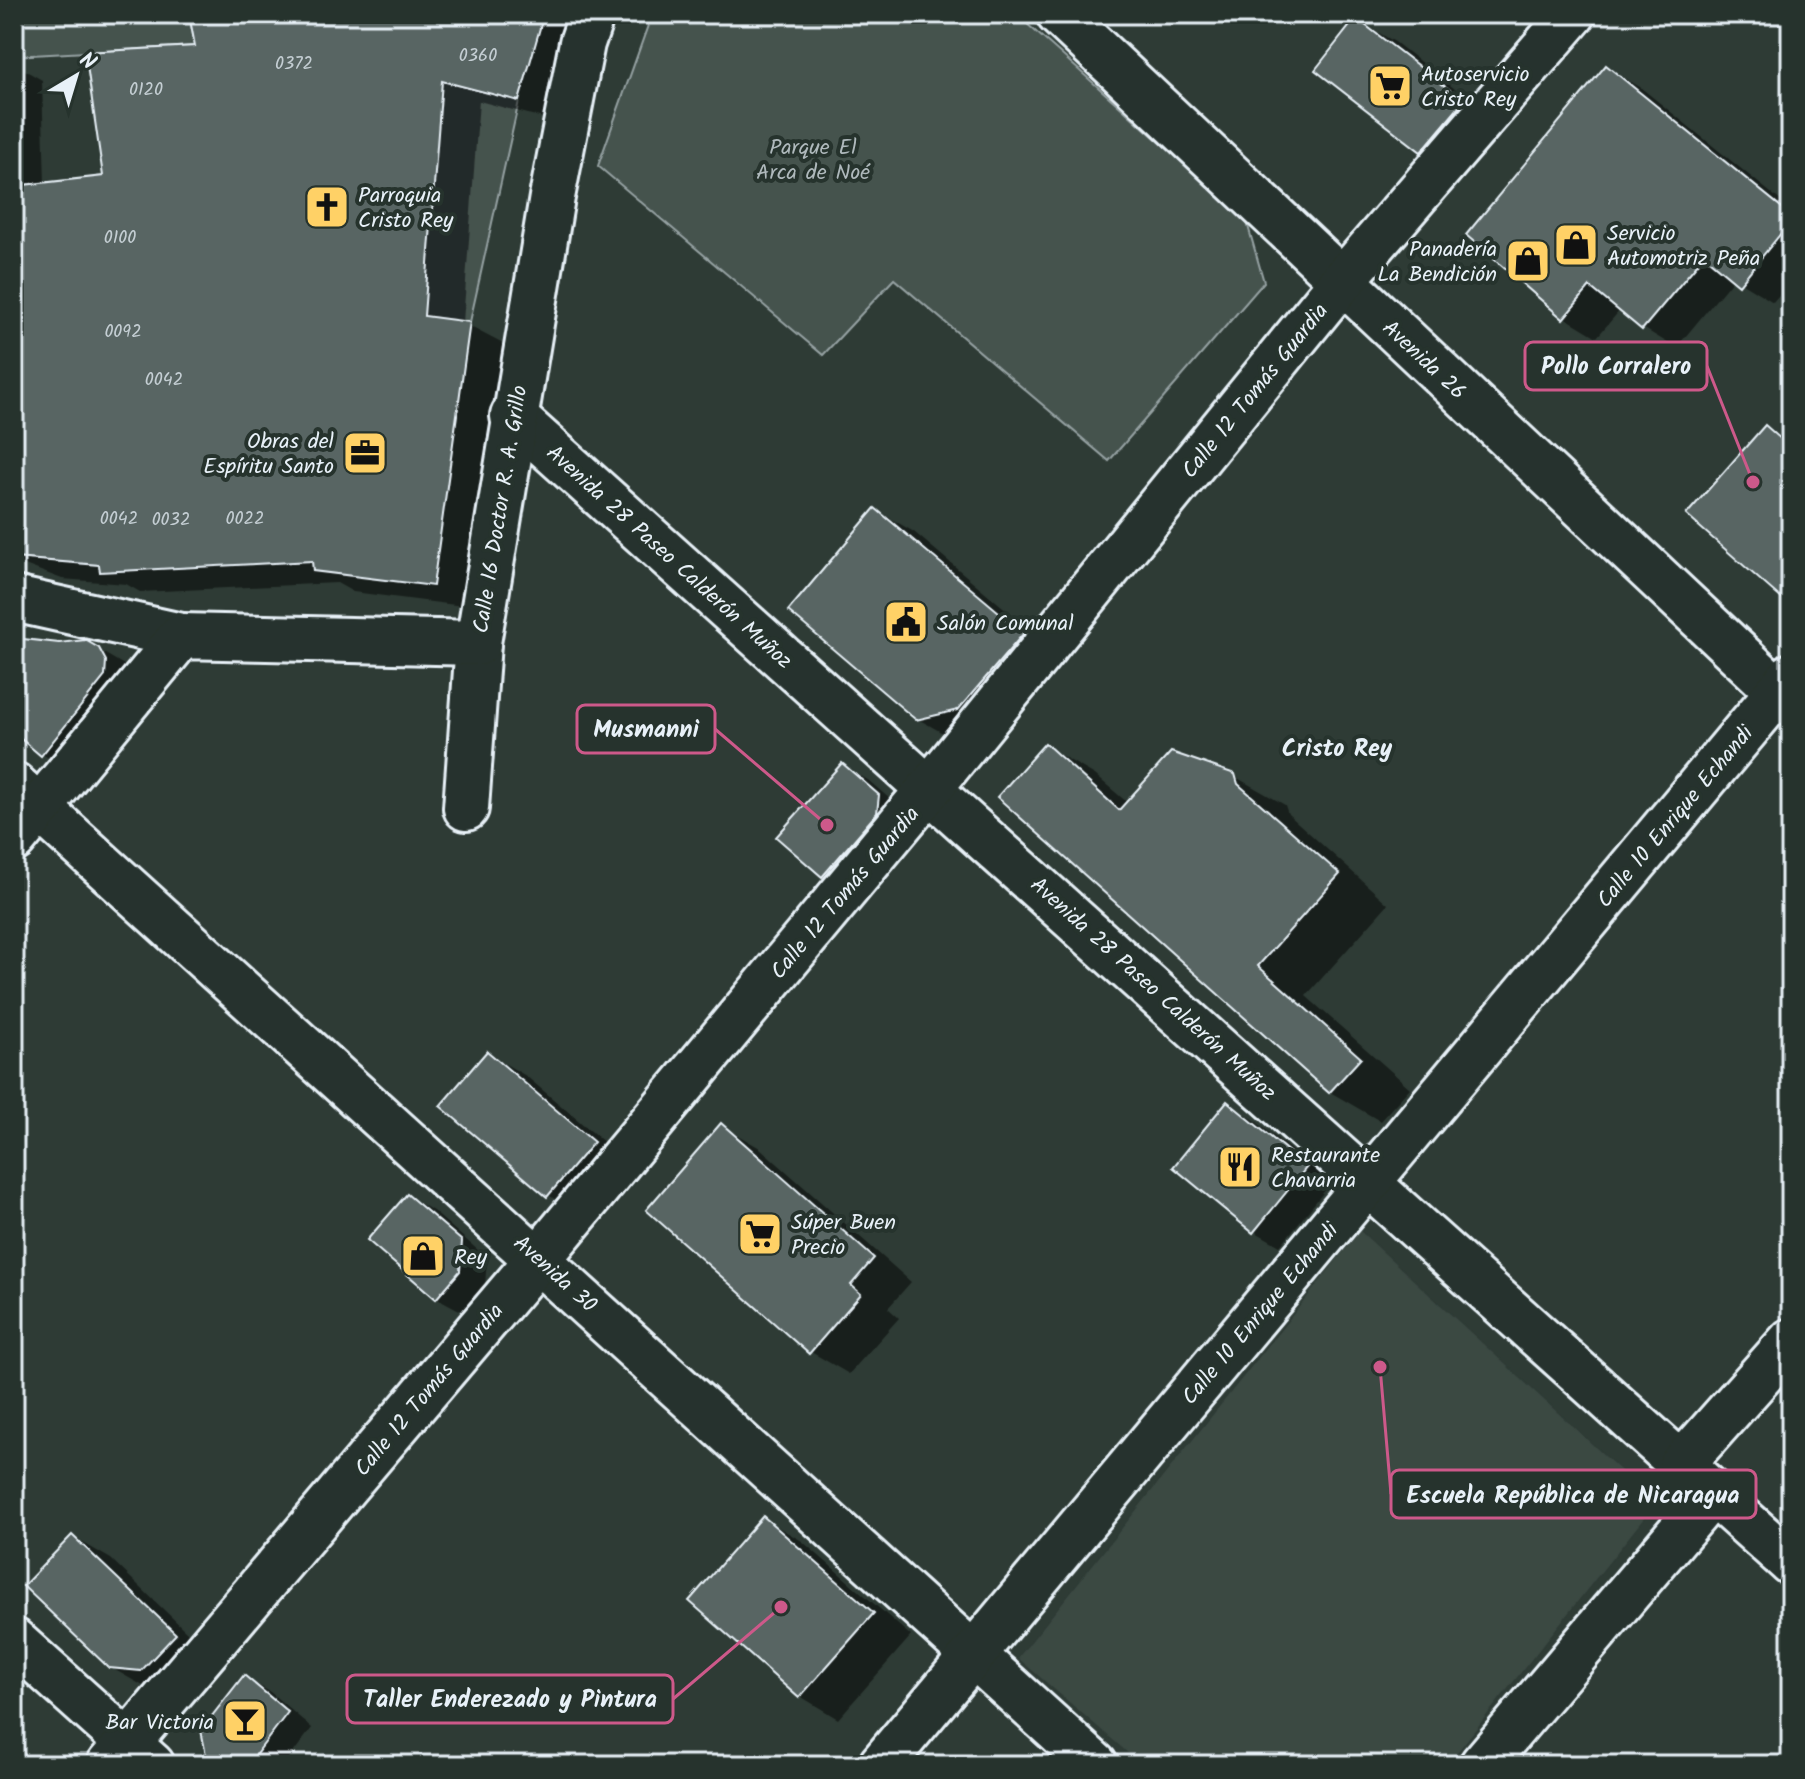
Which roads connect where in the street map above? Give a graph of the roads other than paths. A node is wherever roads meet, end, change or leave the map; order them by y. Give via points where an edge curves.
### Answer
1 (592, 14) edge
2 (1059, 14) edge
3 (1573, 14) edge
4 (1342, 281) junction
5 (513, 416) junction
6 (14, 599) edge
7 (181, 636) junction
8 (478, 643) junction
9 (1787, 690) edge
10 (930, 788) junction
11 (466, 808) dead end
12 (23, 811) edge
13 (1368, 1180) junction
14 (539, 1258) junction
15 (1791, 1341) edge
16 (1697, 1479) junction
17 (1791, 1563) edge
18 (14, 1641) edge
19 (975, 1657) junction
20 (129, 1758) edge
21 (881, 1765) edge
22 (1095, 1765) edge
23 (1482, 1765) edge

1 - 5 street, Calle 16 Doctor R. A. Grillo via 582,43
2 - 4 street, Avenida 26
3 - 4 street, Calle 12 Tomás Guardia
4 - 9 street, Avenida 26
4 - 10 street, Calle 12 Tomás Guardia
5 - 8 street, Calle 16 Doctor R. A. Grillo
5 - 10 street, Avenida 28 Paseo Calderón Muñoz
6 - 7 street
7 - 8 street, Calle 16 Doctor R. A. Grillo
7 - 12 street
8 - 11 street
9 - 13 street, Calle 10 Enrique Echandi
10 - 13 street, Avenida 28 Paseo Calderón Muñoz
10 - 14 street, Calle 12 Tomás Guardia
12 - 14 street, Avenida 30
13 - 16 street, Avenida 28 Paseo Calderón Muñoz
13 - 19 street, Calle 10 Enrique Echandi
14 - 19 street, Avenida 30
14 - 20 street, Calle 12 Tomás Guardia
15 - 16 street
16 - 17 street, Avenida 28 Paseo Calderón Muñoz
16 - 23 street
18 - 20 street
19 - 21 street, Calle 10 Enrique Echandi
19 - 22 street, Avenida 30

